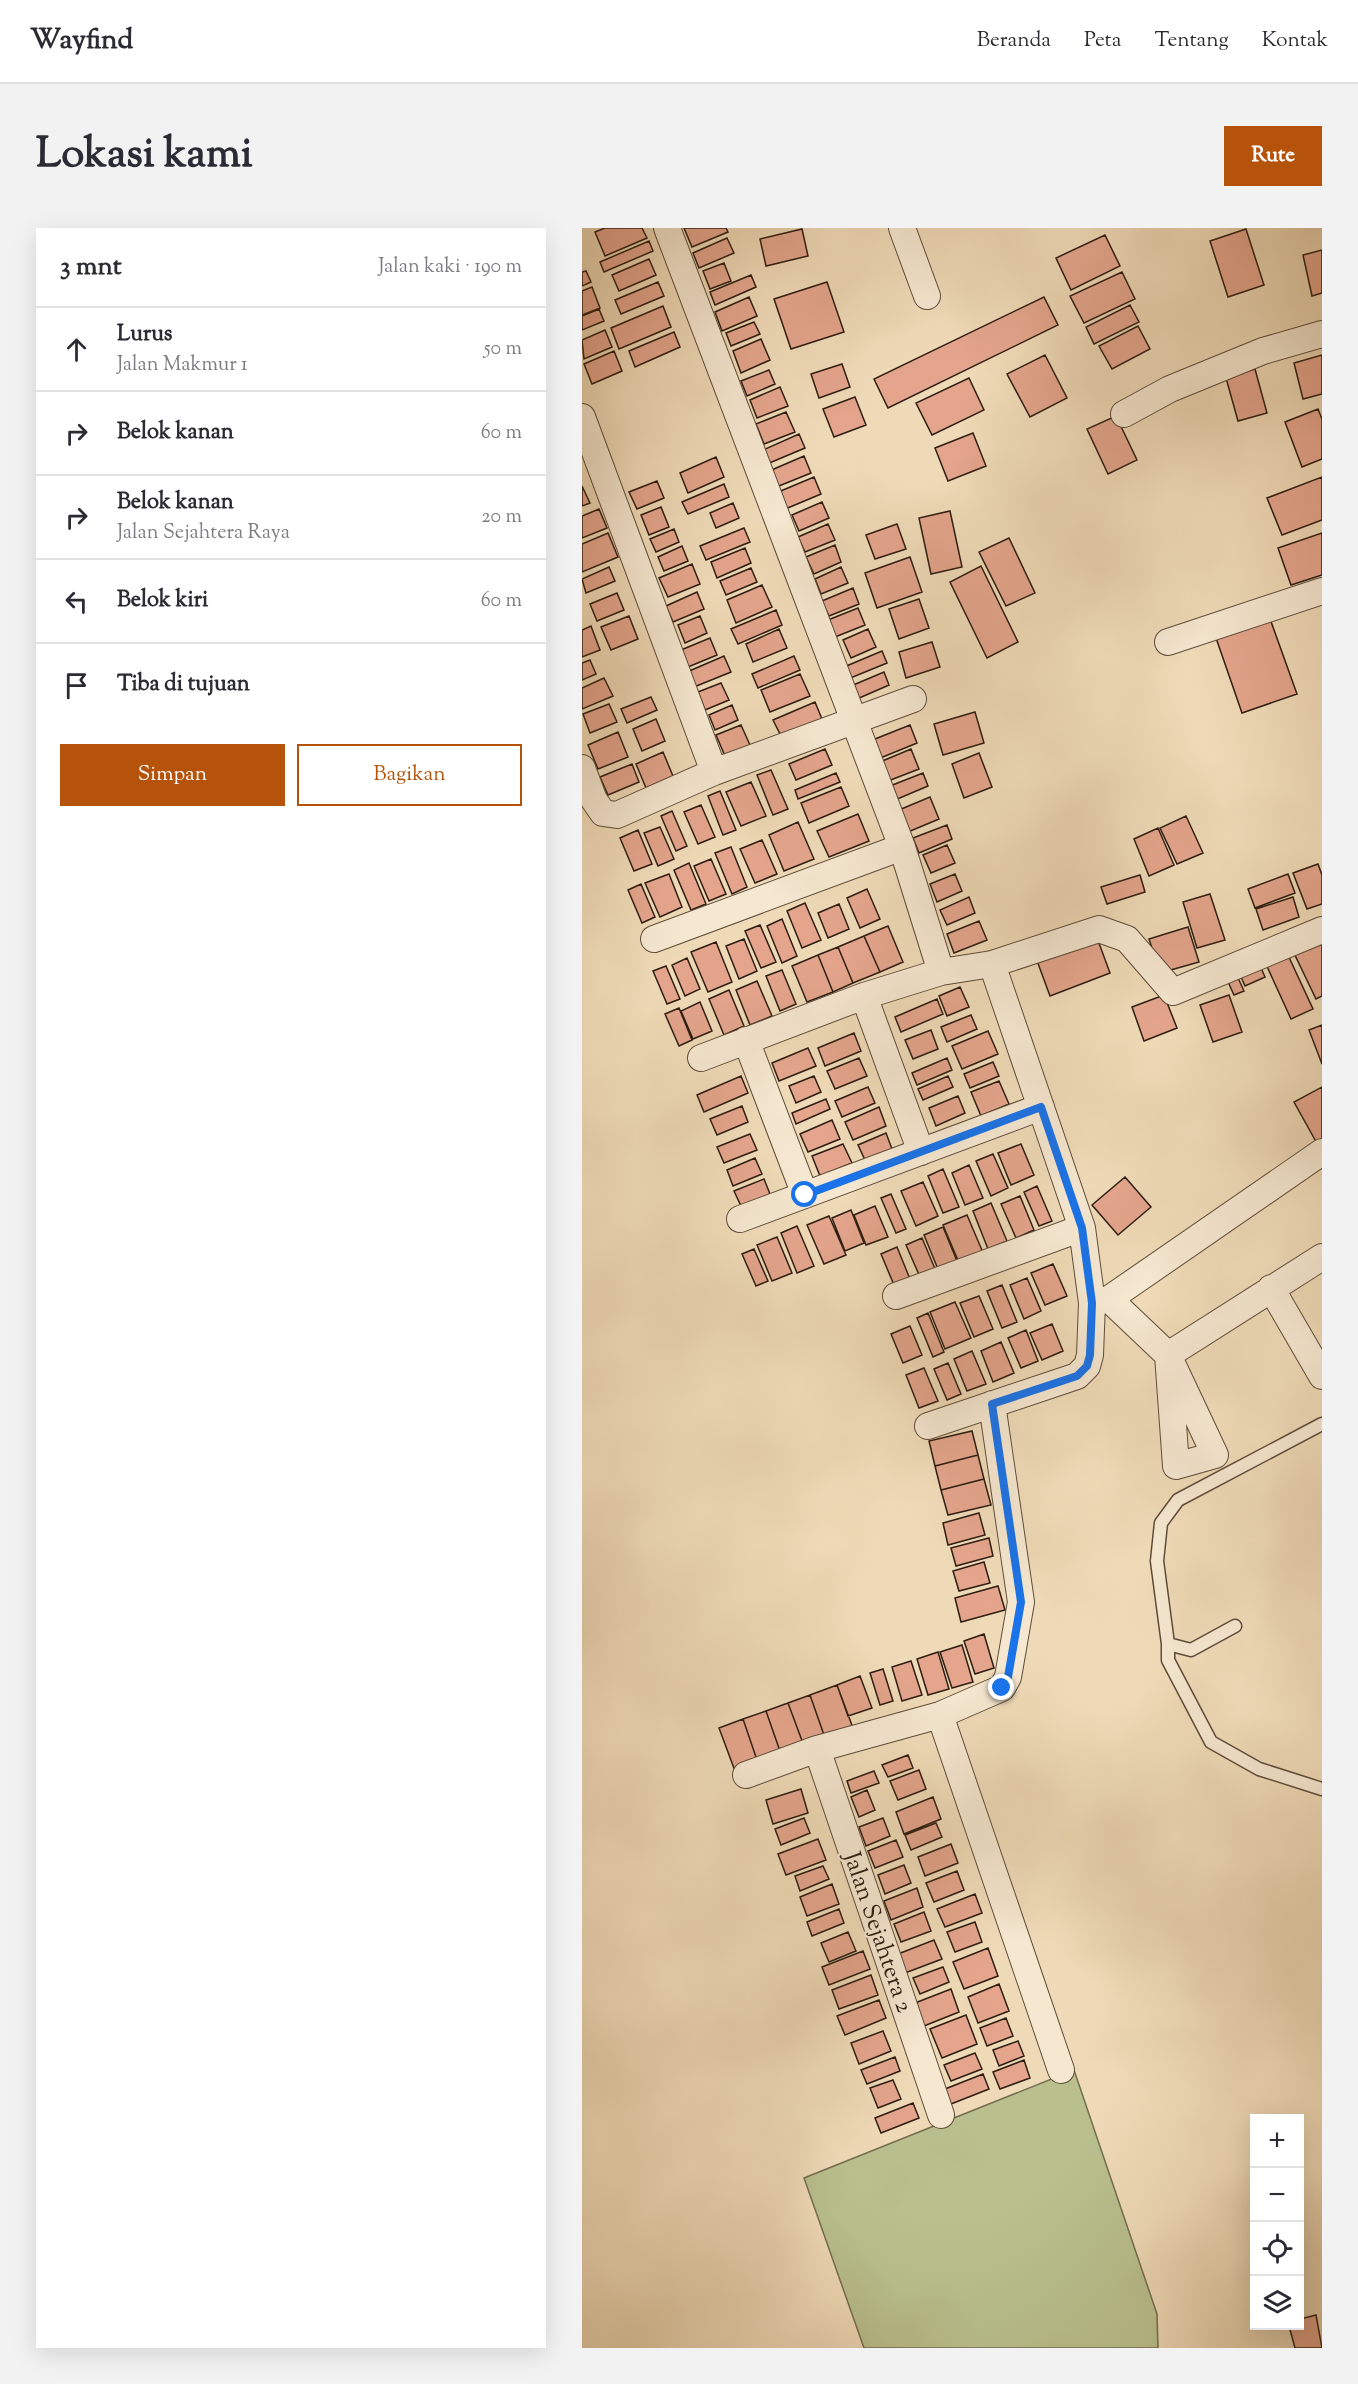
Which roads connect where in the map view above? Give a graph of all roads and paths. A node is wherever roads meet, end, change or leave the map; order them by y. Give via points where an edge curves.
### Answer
1 (667, 228) edge
2 (902, 228) edge
3 (927, 296) dead end
4 (1322, 334) edge
5 (1124, 414) dead end
6 (582, 417) edge
7 (1322, 591) edge
8 (1168, 642) dead end
9 (913, 699) dead end
10 (853, 722) junction
11 (582, 768) edge
12 (714, 772) junction
13 (902, 847) junction
14 (1322, 930) edge
15 (654, 939) dead end
16 (992, 964) junction
17 (941, 972) junction
18 (864, 996) junction
19 (746, 1040) junction
20 (701, 1058) dead end
21 (1041, 1107) junction
22 (921, 1152) junction
23 (1322, 1152) edge
24 (805, 1195) junction
25 (740, 1219) dead end
26 (1082, 1228) junction
27 (1322, 1257) edge
28 (1271, 1288) junction
29 (896, 1296) dead end
30 (1100, 1301) junction
31 (1322, 1376) edge
32 (992, 1404) junction
33 (1322, 1424) edge
34 (928, 1426) dead end
35 (1235, 1626) dead end
36 (1168, 1644) junction
37 (940, 1715) junction
38 (817, 1749) junction
39 (746, 1775) dead end
40 (1322, 1789) edge
41 (1061, 2070) dead end
42 (941, 2115) dead end

1 - 10 street
2 - 3 street
4 - 5 street via 1263,351 1170,389
6 - 12 street
7 - 8 street
9 - 10 street
10 - 12 street
10 - 13 street
11 - 12 street via 603,813 617,815
13 - 15 street
13 - 17 street
14 - 16 street via 1173,992 1127,939 1099,929
16 - 17 street
16 - 21 street
17 - 18 street
18 - 19 street
18 - 22 street
19 - 20 street
19 - 24 street
21 - 22 street
21 - 26 street
22 - 24 street
23 - 30 street
24 - 25 street
26 - 29 street
26 - 30 street
27 - 28 street
28 - 30 street via 1168,1354
28 - 31 street
30 - 32 street via 1087,1366 1077,1376
32 - 34 street
32 - 37 street via 1020,1612 1008,1677 1002,1688
33 - 36 lane via 1178,1500 1161,1522 1157,1561
35 - 36 lane via 1191,1650
36 - 40 lane via 1168,1660 1211,1742 1259,1769
37 - 38 street
37 - 41 street
38 - 39 street
38 - 42 street, Jalan Sejahtera 2

